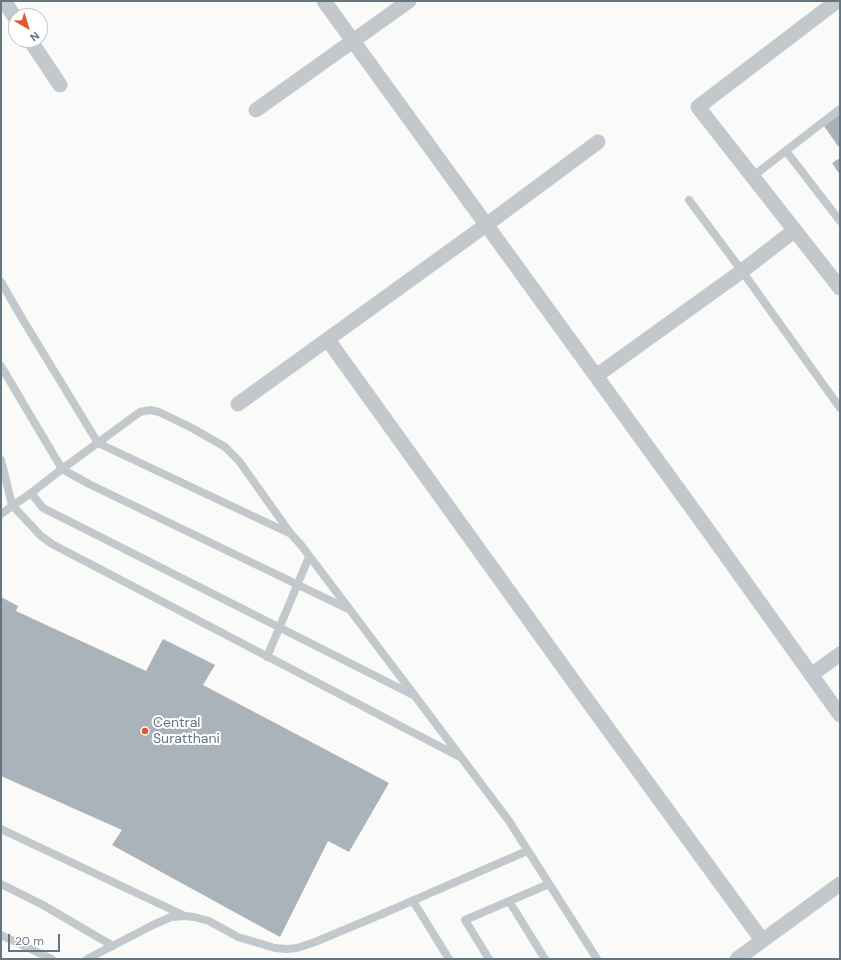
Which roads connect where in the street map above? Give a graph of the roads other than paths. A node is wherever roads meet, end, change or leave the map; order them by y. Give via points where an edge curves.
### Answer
1 (324, 1) edge
2 (409, 1) edge
3 (838, 1) edge
4 (353, 40) junction
5 (35, 48) edge
6 (60, 85) dead end
7 (840, 109) edge
8 (256, 110) dead end
9 (598, 142) dead end
10 (786, 151) junction
11 (752, 177) junction
12 (689, 200) dead end
13 (840, 221) edge
14 (486, 225) junction
15 (795, 230) junction
16 (742, 271) junction
17 (1, 282) edge
18 (840, 288) edge
19 (328, 340) junction
20 (1, 366) edge
21 (596, 376) junction
22 (238, 404) dead end
23 (840, 408) edge
24 (98, 443) junction
25 (1, 460) edge
26 (62, 469) junction
27 (31, 493) junction
28 (12, 505) junction
29 (1, 514) edge
30 (291, 534) junction
31 (309, 556) junction
32 (298, 584) junction
33 (349, 609) junction
34 (280, 628) junction
35 (840, 654) edge
36 (267, 657) junction
37 (811, 675) junction
38 (415, 696) junction
39 (840, 716) edge
40 (460, 757) junction
41 (1, 829) edge
42 (527, 851) junction
43 (1, 884) edge
44 (549, 884) junction
45 (840, 884) edge
46 (413, 901) junction
47 (509, 901) junction
48 (185, 916) junction
49 (1, 935) edge
50 (762, 940) junction
51 (113, 946) junction
52 (52, 959) edge
53 (87, 959) edge
54 (450, 959) edge
55 (489, 959) edge
56 (545, 959) edge
57 (597, 959) edge
58 (737, 959) edge

1 - 4 street
2 - 4 street
3 - 11 street via 698,107
4 - 8 street
4 - 14 street
5 - 6 street
7 - 10 lane
9 - 14 street
10 - 11 lane
10 - 13 lane
11 - 15 street
12 - 16 lane
14 - 19 street
14 - 21 street
15 - 16 street
15 - 18 street
16 - 21 street
16 - 23 lane
17 - 24 lane
19 - 22 street
19 - 50 street
20 - 26 lane
21 - 37 street
24 - 26 lane
24 - 30 lane
24 - 30 lane via 140,412 159,412 225,447 239,461
25 - 28 lane
26 - 27 lane
26 - 32 lane
27 - 28 lane
27 - 34 lane via 43,508
28 - 29 lane
28 - 36 lane via 52,544
30 - 31 lane
31 - 32 lane
31 - 33 lane
32 - 33 lane
32 - 34 lane
33 - 38 lane
34 - 36 lane
34 - 38 lane
35 - 37 street
36 - 40 lane
37 - 39 street
38 - 40 lane
40 - 42 lane via 509,822
41 - 48 lane
42 - 44 lane
42 - 46 lane
43 - 51 lane
44 - 47 lane
44 - 57 lane
45 - 50 street
46 - 48 lane via 315,942 286,950 238,937 208,921
46 - 54 lane
47 - 55 lane via 465,920
47 - 56 lane
48 - 51 lane via 171,917
49 - 52 lane
50 - 58 street
51 - 53 lane

